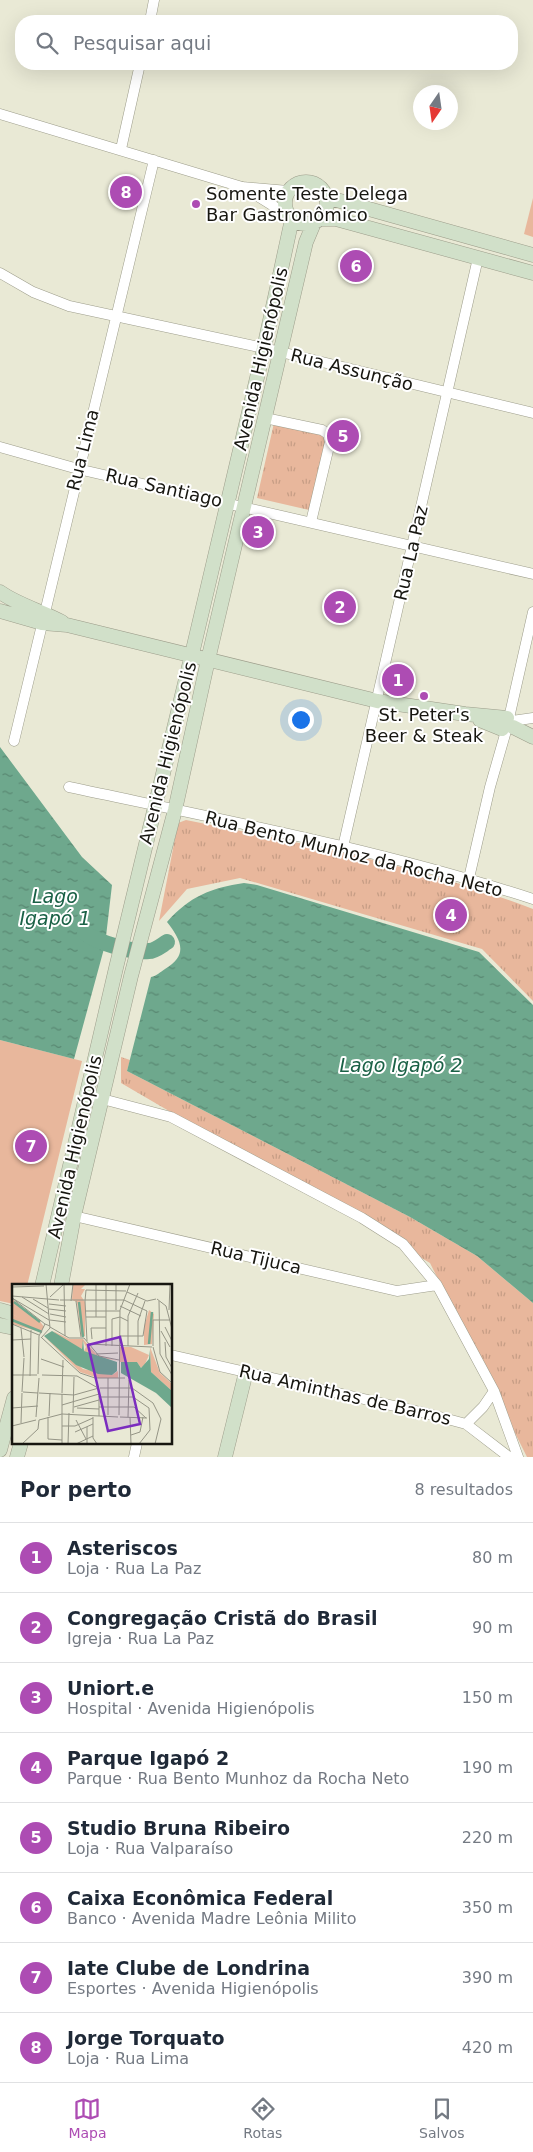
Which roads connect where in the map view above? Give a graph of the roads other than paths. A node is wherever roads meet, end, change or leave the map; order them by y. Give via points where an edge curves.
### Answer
1 (154, 0) edge
2 (151, 15) edge
3 (139, 70) edge
4 (0, 114) edge
5 (121, 149) junction
6 (154, 160) junction
7 (242, 187) junction
8 (288, 191) junction
9 (326, 196) junction
10 (290, 217) junction
11 (317, 221) junction
12 (533, 255) edge
13 (478, 258) junction
14 (0, 273) edge
15 (533, 273) edge
16 (116, 317) junction
17 (264, 348) junction
18 (280, 352) junction
19 (448, 393) junction
20 (533, 413) edge
21 (265, 418) junction
22 (0, 447) edge
23 (78, 469) junction
24 (228, 503) junction
25 (244, 507) junction
26 (311, 522) junction
27 (412, 546) junction
28 (533, 574) edge
29 (4, 595) edge
30 (1, 611) edge
31 (533, 612) edge
32 (44, 618) junction
33 (532, 624) edge
34 (192, 654) junction
35 (208, 660) junction
36 (377, 701) junction
37 (533, 718) edge
38 (508, 724) junction
39 (533, 737) edge
40 (14, 741) dead end
41 (69, 787) dead end
42 (156, 805) junction
43 (175, 810) junction
44 (343, 848) junction
45 (469, 878) junction
46 (533, 899) edge
47 (87, 1095) junction
48 (102, 1098) junction
49 (74, 1216) junction
50 (42, 1284) edge
51 (61, 1284) edge
52 (438, 1285) junction
53 (172, 1355) edge
54 (246, 1372) junction
55 (494, 1391) junction
56 (12, 1405) edge
57 (466, 1424) junction
58 (21, 1444) edge
59 (137, 1444) edge
60 (0, 1450) edge
61 (17, 1457) edge
62 (134, 1457) edge
63 (225, 1457) edge
64 (509, 1457) edge
65 (518, 1457) edge

1 - 2 street
3 - 5 street
4 - 5 street
5 - 6 street
6 - 7 street
6 - 16 street, Rua Lima
7 - 8 street
7 - 10 street
8 - 9 main road via 299,183 312,183
8 - 10 main road via 284,203
9 - 11 main road via 326,208
9 - 12 main road
10 - 11 main road via 302,224
10 - 17 main road, Avenida Higienópolis
11 - 13 main road via 336,219
11 - 18 main road, Avenida Higienópolis via 306,242
13 - 15 main road
13 - 19 street, Rua La Paz
14 - 16 street, Rua Assunção via 33,292 69,306
16 - 17 street, Rua Assunção
16 - 23 street, Rua Lima
17 - 18 street, Rua Assunção
17 - 24 main road, Avenida Higienópolis
18 - 19 street, Rua Assunção
18 - 21 main road, Avenida Higienópolis
19 - 20 street, Rua Assunção
19 - 27 street, Rua La Paz
21 - 25 main road, Avenida Higienópolis
21 - 26 street via 328,434 330,442
22 - 23 street, Rua Santiago
23 - 24 street, Rua Santiago
23 - 32 street, Rua Lima
24 - 25 street, Rua Santiago
24 - 34 main road, Avenida Higienópolis
25 - 26 street, Rua Santiago
25 - 35 main road, Avenida Higienópolis
26 - 27 street, Rua Santiago
27 - 28 street, Rua Santiago
27 - 36 street, Rua La Paz
29 - 30 main road via 8,607
29 - 32 main road
30 - 32 main road
31 - 33 street
32 - 34 main road
32 - 40 street, Rua Lima
33 - 38 street
34 - 35 main road
34 - 42 main road, Avenida Higienópolis
35 - 36 main road
35 - 43 main road, Avenida Higienópolis
36 - 38 main road
36 - 44 street, Rua La Paz
37 - 38 street
38 - 39 main road
38 - 45 street
41 - 42 street
42 - 43 street, Rua Bento Munhoz da Rocha Neto
42 - 47 main road, Avenida Higienópolis
43 - 44 street, Rua Bento Munhoz da Rocha Neto
43 - 48 main road, Avenida Higienópolis
44 - 45 street, Rua Bento Munhoz da Rocha Neto
45 - 46 street, Rua Bento Munhoz da Rocha Neto
47 - 48 street
47 - 50 main road, Avenida Higienópolis
48 - 49 main road, Avenida Higienópolis
48 - 52 street via 172,1117 362,1218 404,1244
49 - 51 main road, Avenida Higienópolis
49 - 52 street, Rua Tijuca via 398,1291
52 - 55 street
53 - 54 street, Rua Aminthas de Barros
54 - 57 street, Rua Aminthas de Barros
54 - 63 main road
55 - 57 street
55 - 65 street
56 - 60 main road
57 - 64 street, Rua Aminthas de Barros
58 - 61 main road
59 - 62 street

